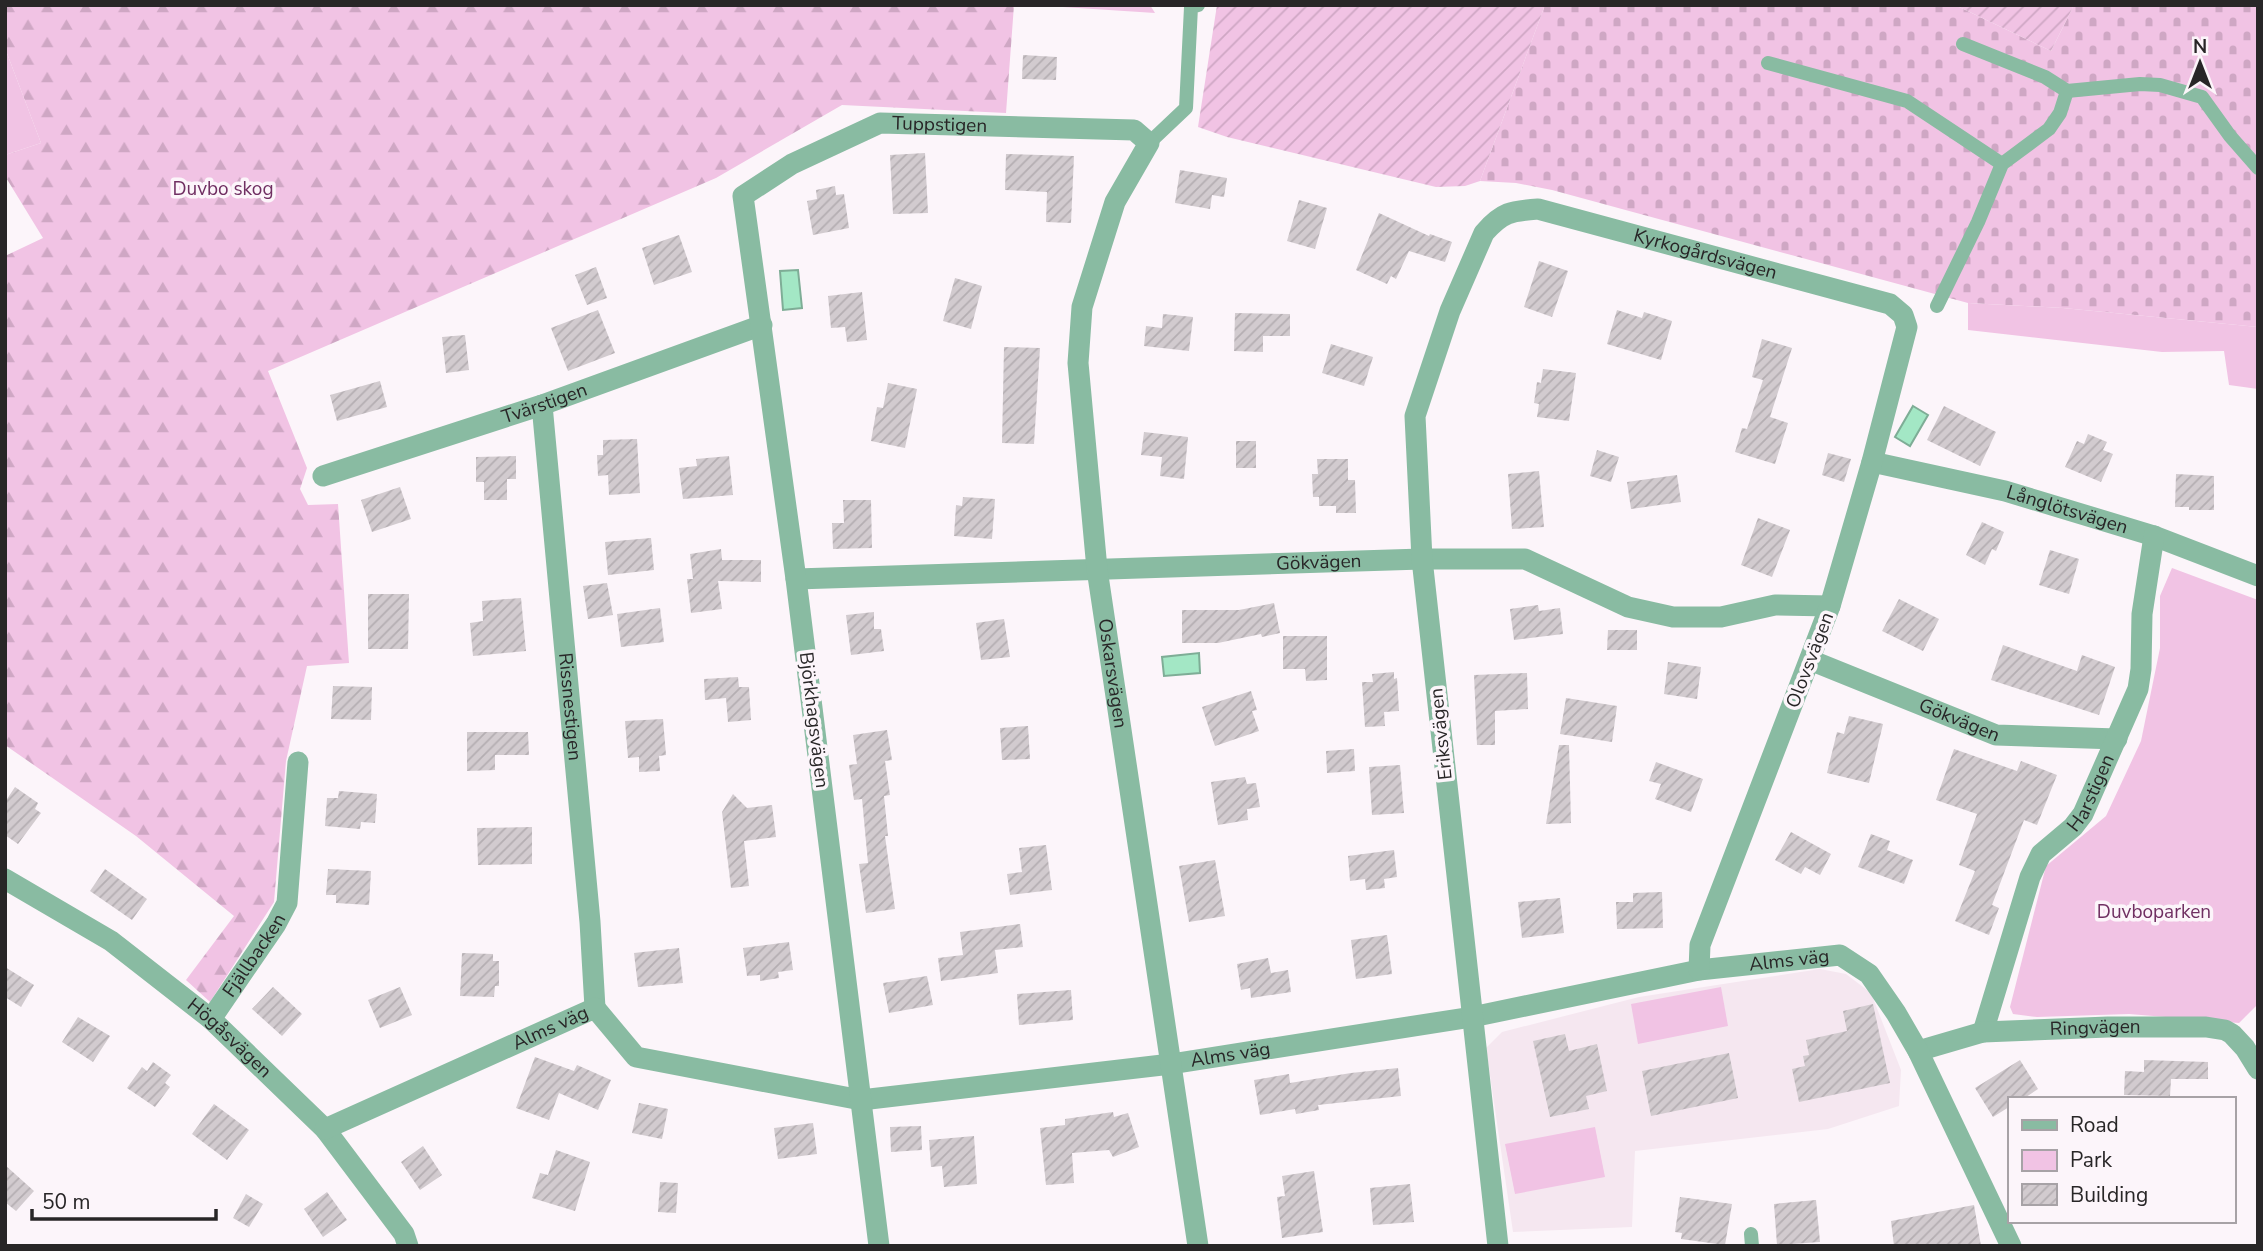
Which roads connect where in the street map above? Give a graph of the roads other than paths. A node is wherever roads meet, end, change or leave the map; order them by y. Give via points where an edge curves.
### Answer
1 (1198, 5) edge
2 (1963, 44) dead end
3 (1768, 63) dead end
4 (2067, 91) junction
5 (1149, 143) junction
6 (2002, 164) junction
7 (2258, 169) edge
8 (743, 196) joint
9 (1484, 233) joint
10 (1937, 306) dead end
11 (762, 325) junction
12 (1902, 342) joint
13 (542, 405) junction
14 (1872, 462) junction
15 (323, 476) dead end
16 (2154, 536) junction
17 (1422, 559) junction
18 (1097, 569) junction
19 (2258, 576) edge
20 (796, 579) junction
21 (1830, 606) junction
22 (1810, 660) junction
23 (2117, 739) junction
24 (298, 762) dead end
25 (5, 879) edge
26 (1699, 970) junction
27 (595, 1008) junction
28 (1472, 1017) junction
29 (211, 1019) junction
30 (1983, 1032) junction
31 (1918, 1051) junction
32 (1171, 1064) junction
33 (2258, 1069) edge
34 (861, 1100) junction
35 (325, 1129) junction
36 (408, 1246) edge
37 (879, 1246) edge
38 (1198, 1246) edge
39 (1498, 1246) edge
40 (2011, 1246) edge

1 - 5 lane, Oskarsvägen via 1191,7 1186,108
2 - 4 lane via 2045,77
3 - 6 lane via 1907,101
4 - 6 lane via 2049,130
4 - 7 lane via 2140,84 2202,97
5 - 8 street, Tuppstigen via 1134,130 880,123 792,164
5 - 18 street, Oskarsvägen via 1115,202 1082,307 1078,363
6 - 10 lane
8 - 11 street, Björkhagsvägen
9 - 12 street, Kyrkogårdsvägen via 1510,211 1538,209 1890,304 1903,315 1907,327
9 - 17 street, Eriksvägen via 1450,311 1415,416
11 - 13 street, Tvärstigen
11 - 20 street, Björkhagsvägen
12 - 14 street, Olovsvägen
13 - 15 street, Tvärstigen
13 - 27 street, Rissnestigen
14 - 16 street, Långlötsvägen via 2005,491
14 - 21 street, Olovsvägen
16 - 19 street, Långlötsvägen
16 - 23 street, Harstigen via 2142,614 2138,690
17 - 18 street, Gökvägen
17 - 21 street, Gökvägen via 1525,559 1628,607 1673,617 1721,617 1775,605
17 - 28 street, Eriksvägen
18 - 20 street, Gökvägen
18 - 32 street, Oskarsvägen
20 - 34 street, Björkhagsvägen
21 - 22 street, Olovsvägen
22 - 23 street, Gökvägen via 1996,734
22 - 26 street, Olovsvägen via 1700,944
23 - 30 street, Harstigen via 2083,814 2040,854
24 - 29 street, Fjällbacken via 287,903
25 - 29 street, Högåsvägen via 111,941
26 - 28 street, Alms väg
26 - 31 street, Alms väg via 1840,955 1870,974
27 - 34 street, Alms väg via 636,1057
27 - 35 street, Alms väg
28 - 32 street, Alms väg
28 - 39 street, Eriksvägen
29 - 35 street, Högåsvägen
30 - 31 street, Ringvägen
30 - 33 street, Ringvägen via 2206,1027 2232,1034
31 - 40 street, Alms väg
32 - 34 street, Alms väg
32 - 38 street, Oskarsvägen
34 - 37 street, Björkhagsvägen
35 - 36 street, Högåsvägen via 404,1234

